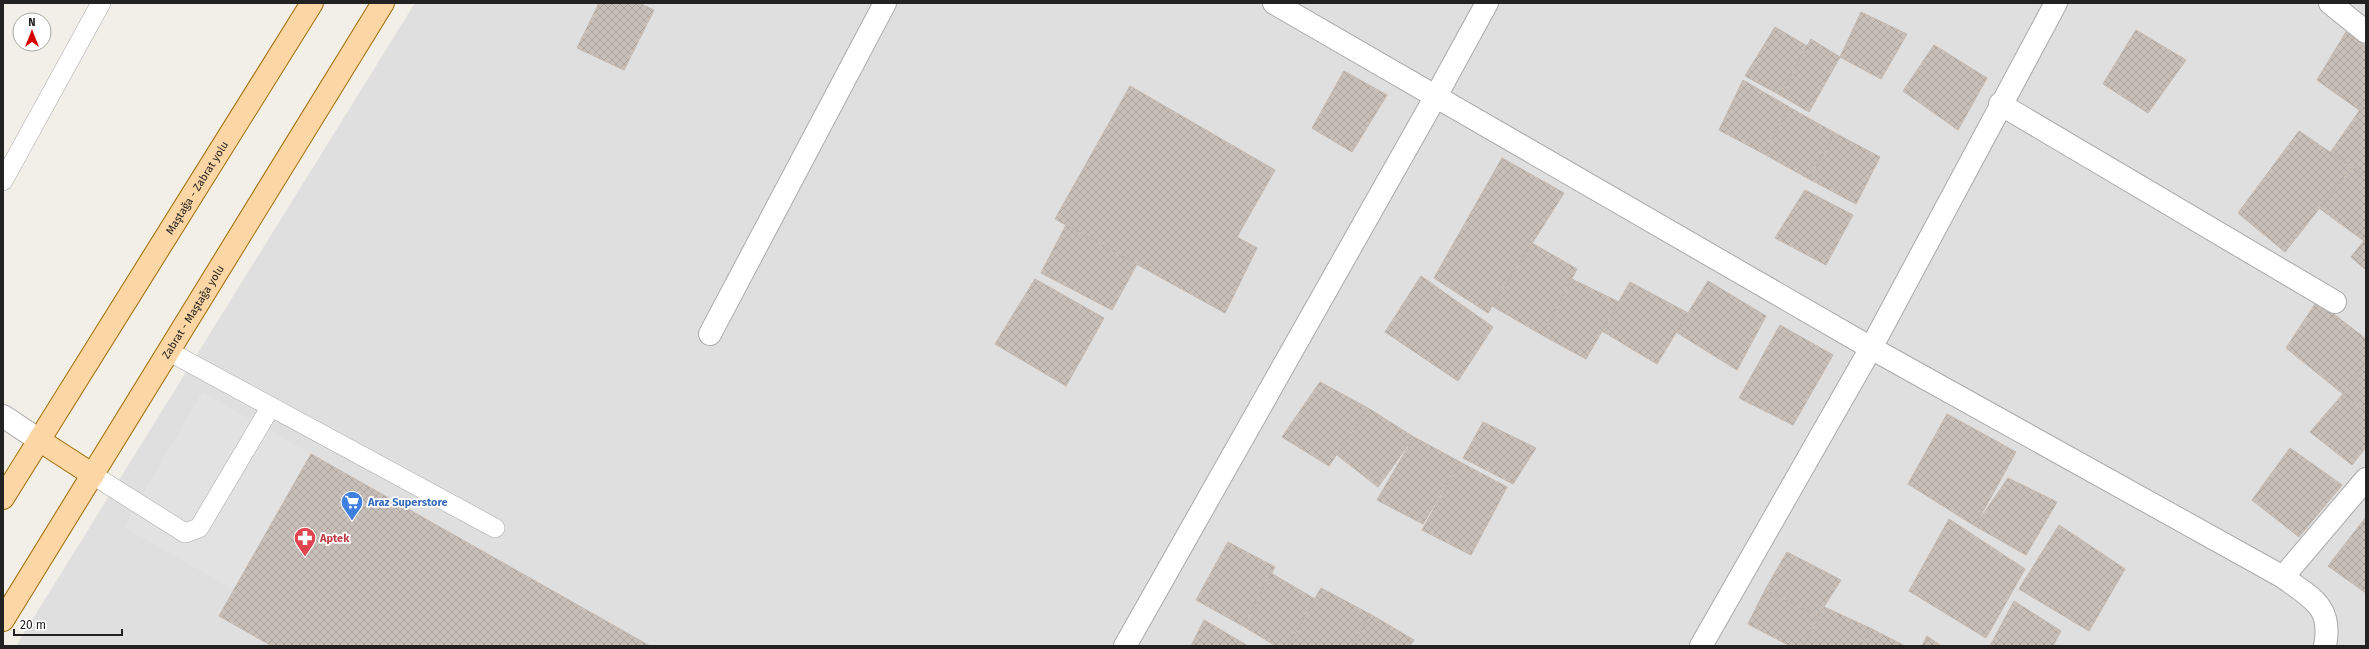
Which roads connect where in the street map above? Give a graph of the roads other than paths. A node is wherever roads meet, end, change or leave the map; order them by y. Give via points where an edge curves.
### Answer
1 (101, 3) edge
2 (312, 3) edge
3 (383, 3) edge
4 (885, 3) edge
5 (1274, 3) edge
6 (1487, 3) edge
7 (2056, 3) edge
8 (2330, 3) edge
9 (2366, 32) edge
10 (1436, 96) junction
11 (2000, 104) junction
12 (3, 181) edge
13 (2335, 302) dead end
14 (710, 334) dead end
15 (1871, 348) junction
16 (168, 351) junction
17 (270, 408) junction
18 (3, 416) edge
19 (39, 440) junction
20 (94, 475) junction
21 (2366, 479) edge
22 (3, 498) edge
23 (495, 528) dead end
24 (2283, 577) junction
25 (3, 620) edge
26 (1125, 646) edge
27 (1701, 646) edge
28 (2325, 646) edge

1 - 12 lane
2 - 19 main road, Maştağa - Zabrat yolu
3 - 16 main road, Zabrat - Maştağa yolu
4 - 14 street
5 - 10 street
6 - 10 street
7 - 11 street
8 - 9 street
10 - 15 street
10 - 26 street
11 - 13 street
11 - 15 street
15 - 24 street
15 - 27 street
16 - 17 lane
16 - 20 main road, Zabrat - Maştağa yolu
17 - 20 lane via 199,528 184,533
17 - 23 lane
18 - 19 street
19 - 20 main road
19 - 22 main road, Maştağa - Zabrat yolu
20 - 25 main road, Zabrat - Maştağa yolu
21 - 24 street
24 - 28 street via 2320,604 2328,632

